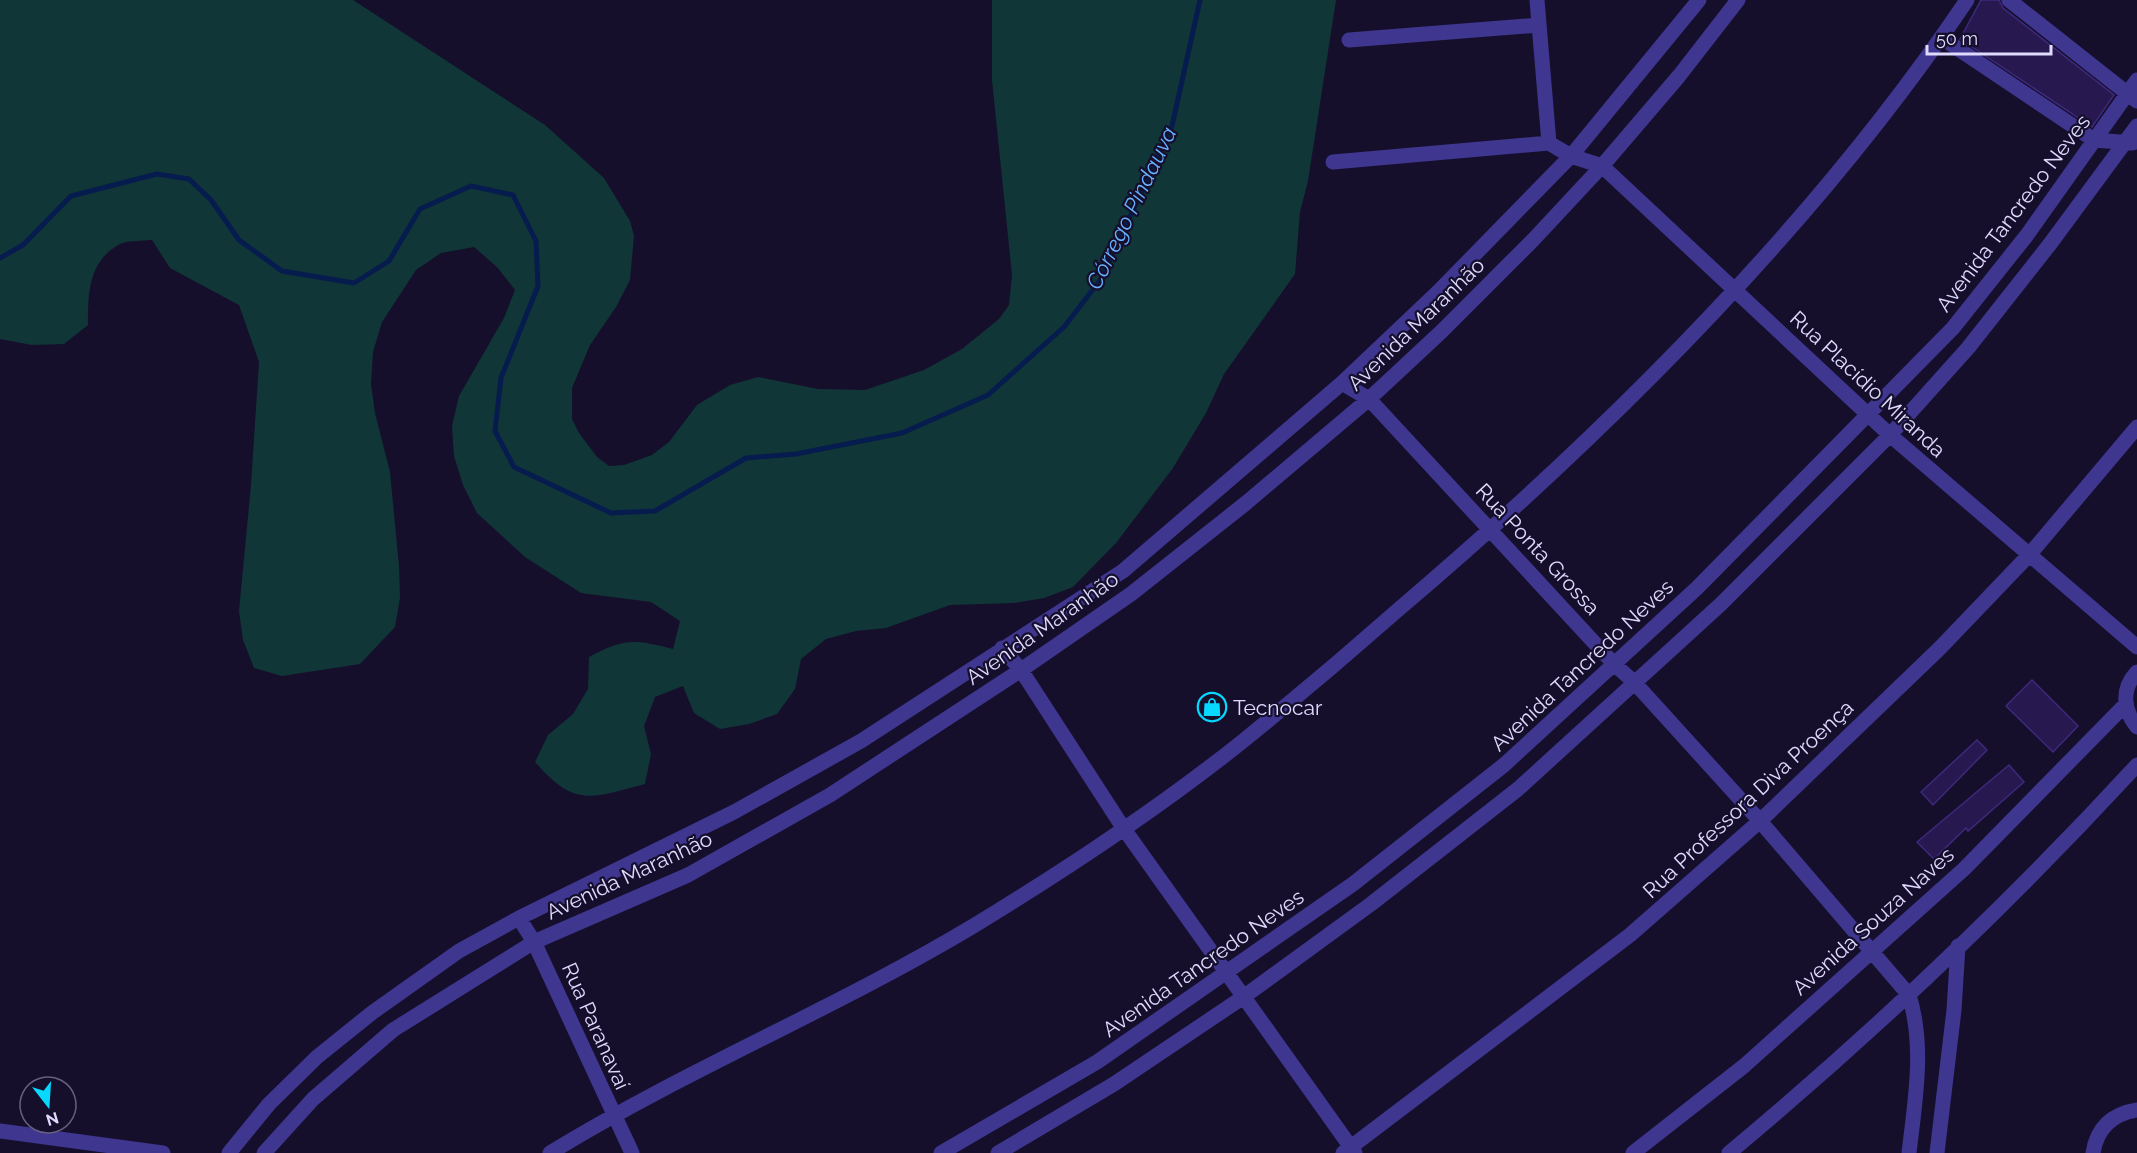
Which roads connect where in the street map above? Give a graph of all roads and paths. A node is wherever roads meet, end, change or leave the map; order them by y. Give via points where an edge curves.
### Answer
1 (1537, 0) edge
2 (1699, 0) edge
3 (1738, 0) edge
4 (2009, 0) edge
5 (1962, 2) edge
6 (1539, 25) junction
7 (1942, 38) junction
8 (1349, 40) dead end
9 (2134, 91) edge
10 (2137, 126) edge
11 (2094, 140) junction
12 (1549, 143) junction
13 (2132, 143) edge
14 (1571, 156) junction
15 (1333, 162) dead end
16 (1602, 166) junction
17 (1735, 288) junction
18 (1342, 383) junction
19 (1370, 399) junction
20 (1869, 415) junction
21 (2137, 427) edge
22 (1890, 435) junction
23 (1492, 530) junction
24 (2030, 554) junction
25 (2137, 647) edge
26 (1002, 648) junction
27 (1614, 664) junction
28 (1021, 670) junction
29 (2137, 672) edge
30 (1634, 682) junction
31 (2125, 705) junction
32 (2137, 727) edge
33 (2137, 765) edge
34 (1760, 821) junction
35 (1124, 829) junction
36 (519, 918) junction
37 (534, 942) junction
38 (1958, 946) junction
39 (1871, 950) junction
40 (1224, 973) junction
41 (1909, 995) junction
42 (1242, 998) junction
43 (2137, 1110) edge
44 (613, 1115) junction
45 (0, 1131) edge
46 (1350, 1151) edge
47 (163, 1153) edge
48 (229, 1153) edge
49 (264, 1153) edge
50 (550, 1153) edge
51 (632, 1153) edge
52 (941, 1153) edge
53 (998, 1153) edge
54 (1634, 1153) edge
55 (1729, 1153) edge
56 (1909, 1153) edge
57 (1937, 1153) edge
58 (2093, 1153) edge

1 - 6 street
2 - 14 street, Avenida Maranhão
3 - 16 street, Avenida Maranhão
4 - 9 street
5 - 7 street
6 - 8 street
6 - 12 street
7 - 11 street
7 - 17 street via 1812,203
9 - 11 street, Avenida Tancredo Neves
10 - 13 street
11 - 13 street
11 - 20 street, Avenida Tancredo Neves via 2027,235 1953,328
12 - 14 street, Rua Placídio Miranda
12 - 15 street
13 - 22 street via 1968,348
14 - 16 street, Rua Placídio Miranda
14 - 18 street, Avenida Maranhão
16 - 17 street, Rua Placídio Miranda
16 - 19 street, Avenida Maranhão via 1517,256
17 - 20 street, Rua Placídio Miranda
17 - 23 street via 1615,412
18 - 19 street, Rua Ponta Grossa
18 - 26 street, Avenida Maranhão via 1123,571
19 - 23 street, Rua Ponta Grossa
19 - 28 street, Avenida Maranhão via 1131,594
20 - 22 street, Rua Placídio Miranda
20 - 27 street, Avenida Tancredo Neves via 1697,588
21 - 24 street, Rua Professora Diva Proença
22 - 24 street, Rua Placídio Miranda
22 - 30 street via 1721,604
23 - 27 street, Rua Ponta Grossa
23 - 35 street via 1241,742
24 - 25 street, Rua Placídio Miranda
24 - 34 street, Rua Professora Diva Proença via 1940,648
26 - 28 street
26 - 36 street, Avenida Maranhão via 861,741 744,807
27 - 30 street, Rua Ponta Grossa
27 - 40 street, Avenida Tancredo Neves via 1504,765 1353,884
28 - 35 street
28 - 37 street, Avenida Maranhão via 830,795 688,875
29 - 31 street via 2128,686
30 - 34 street, Rua Ponta Grossa
30 - 42 street via 1518,789
31 - 32 street
31 - 39 street, Avenida Souza Naves via 1964,869
33 - 38 street via 2071,837
34 - 39 street, Rua Ponta Grossa
34 - 46 street, Rua Professora Diva Proença via 1630,935
35 - 40 street
35 - 44 street via 974,925 778,1033
36 - 37 street, Rua Paranavaí
36 - 48 street, Avenida Maranhão via 459,951 317,1057 269,1104
37 - 44 street, Rua Paranavaí
37 - 49 street, Avenida Maranhão via 393,1030 313,1099
38 - 41 street
38 - 57 street
39 - 41 street, Rua Ponta Grossa
39 - 54 street, Avenida Souza Naves via 1744,1066
40 - 42 street
40 - 52 street, Avenida Tancredo Neves via 1097,1062
41 - 55 street
41 - 56 street via 1918,1046
42 - 46 street
42 - 53 street via 1114,1084
43 - 58 street via 2103,1125
44 - 50 street
44 - 51 street, Rua Paranavaí
45 - 47 street

